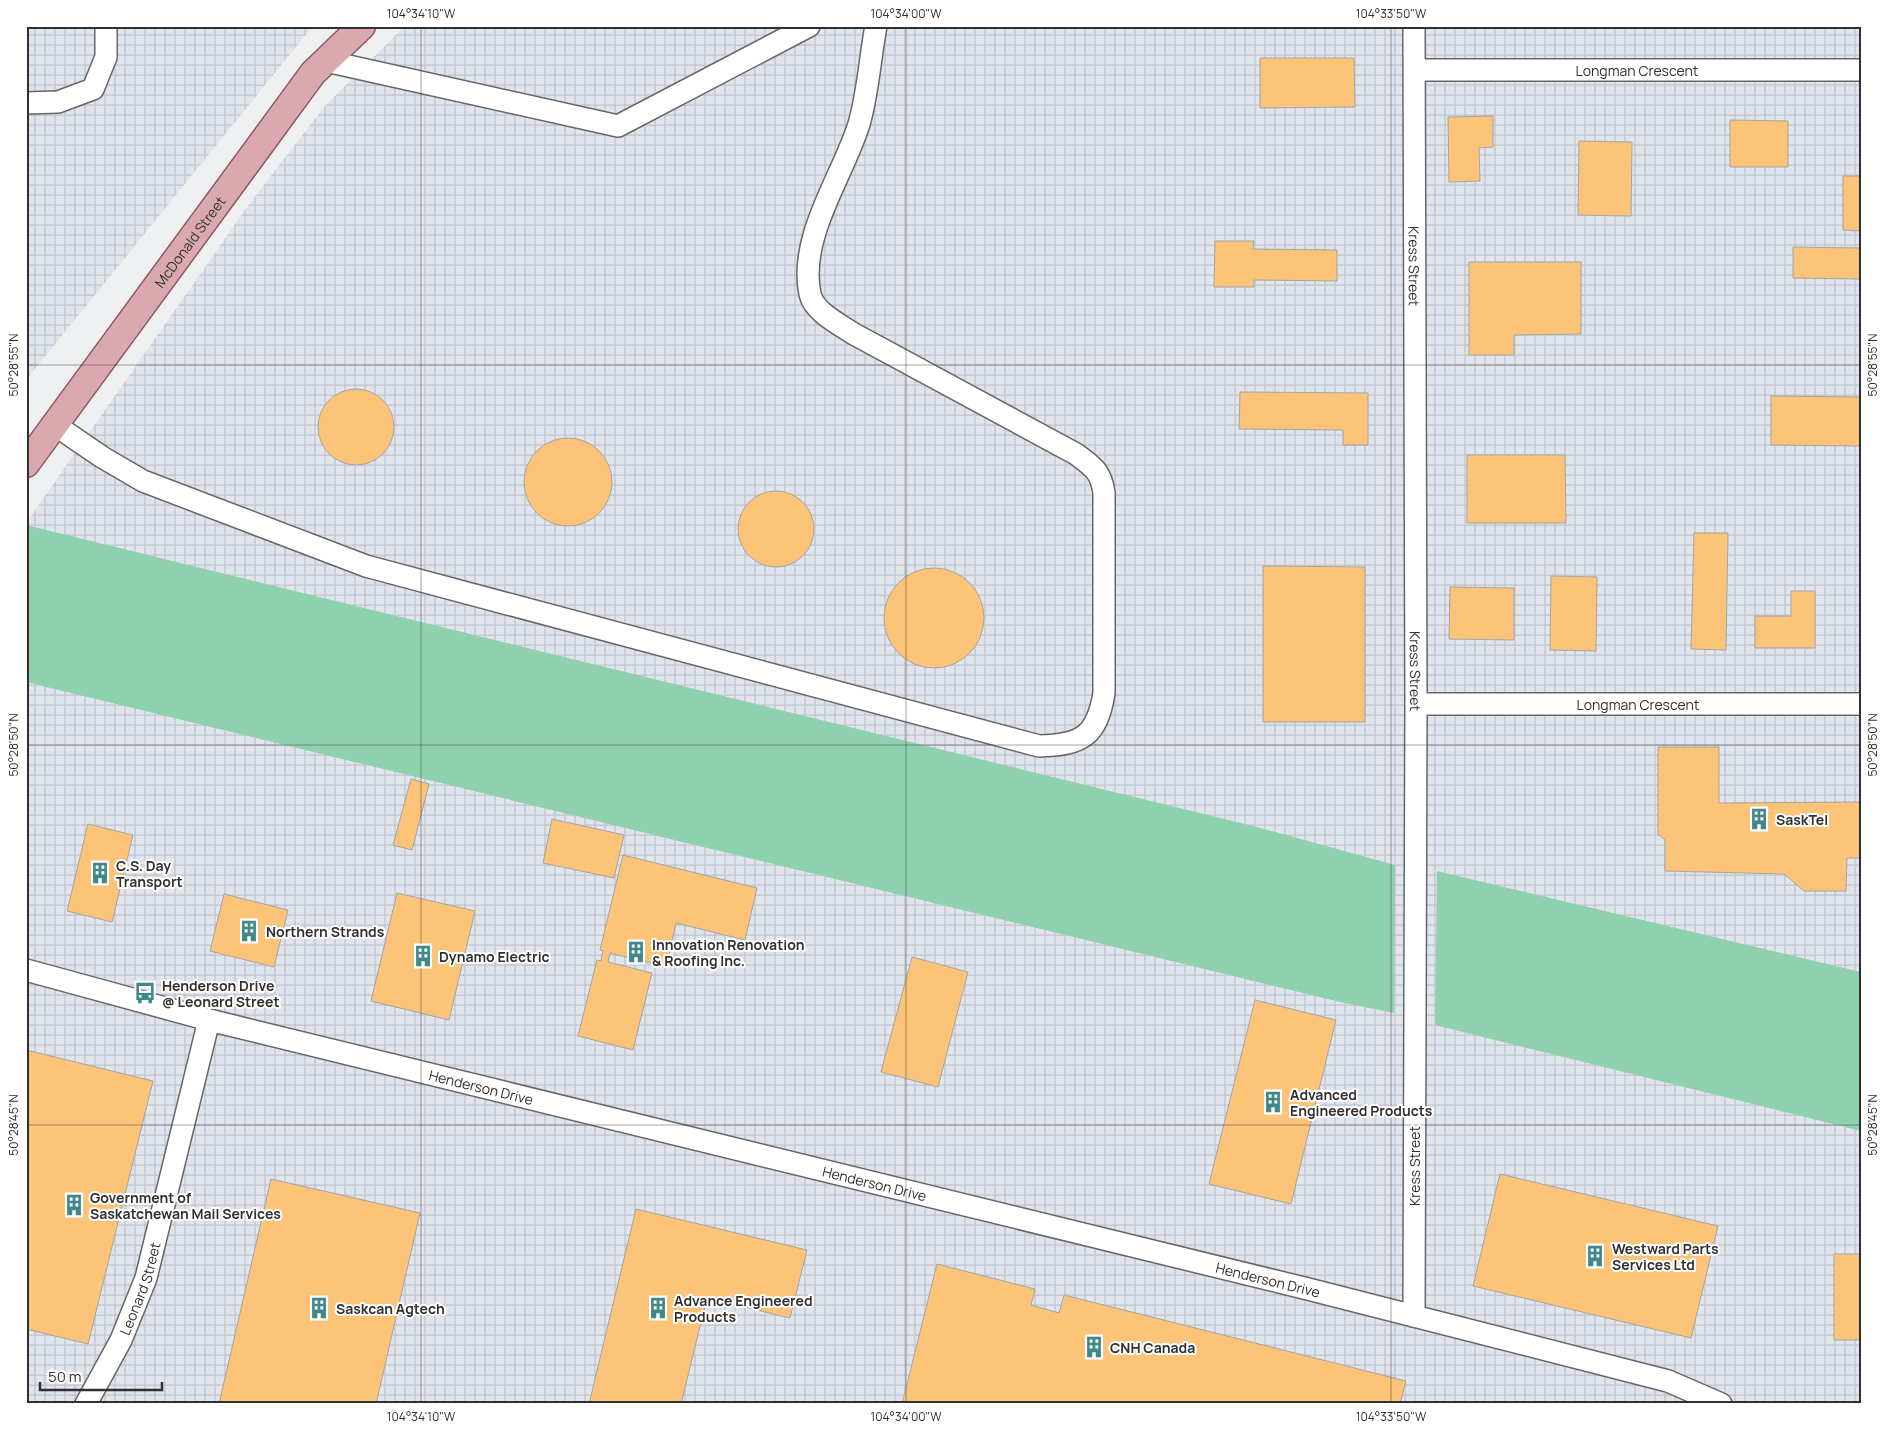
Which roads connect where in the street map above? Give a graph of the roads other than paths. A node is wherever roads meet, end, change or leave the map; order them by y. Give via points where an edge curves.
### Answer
1 (106, 26) edge
2 (362, 26) edge
3 (809, 26) edge
4 (876, 26) edge
5 (1414, 26) edge
6 (326, 61) junction
7 (1414, 70) junction
8 (1861, 70) edge
9 (26, 103) edge
10 (55, 425) junction
11 (26, 464) edge
12 (1416, 704) junction
13 (1861, 704) edge
14 (26, 970) edge
15 (209, 1020) junction
16 (1414, 1316) junction
17 (86, 1404) edge
18 (1721, 1404) edge

1 - 9 street via 106,57 93,89 58,102
2 - 6 main road, McDonald Street
3 - 6 street via 618,126
4 - 10 street via 859,123 814,235 808,272 810,296 820,310 854,334 1076,454 1102,478 1104,693 1094,728 1078,739 1063,745 1039,746 366,566 143,481
5 - 7 street, Kress Street
6 - 10 main road, McDonald Street via 313,73
7 - 8 street, Longman Crescent
7 - 12 street, Kress Street
10 - 11 main road, McDonald Street
12 - 13 street, Longman Crescent
12 - 16 street, Kress Street
14 - 15 street, Henderson Drive
15 - 16 street, Henderson Drive
15 - 17 street, Leonard Street via 146,1278 121,1340
16 - 18 street, Henderson Drive via 1668,1381

